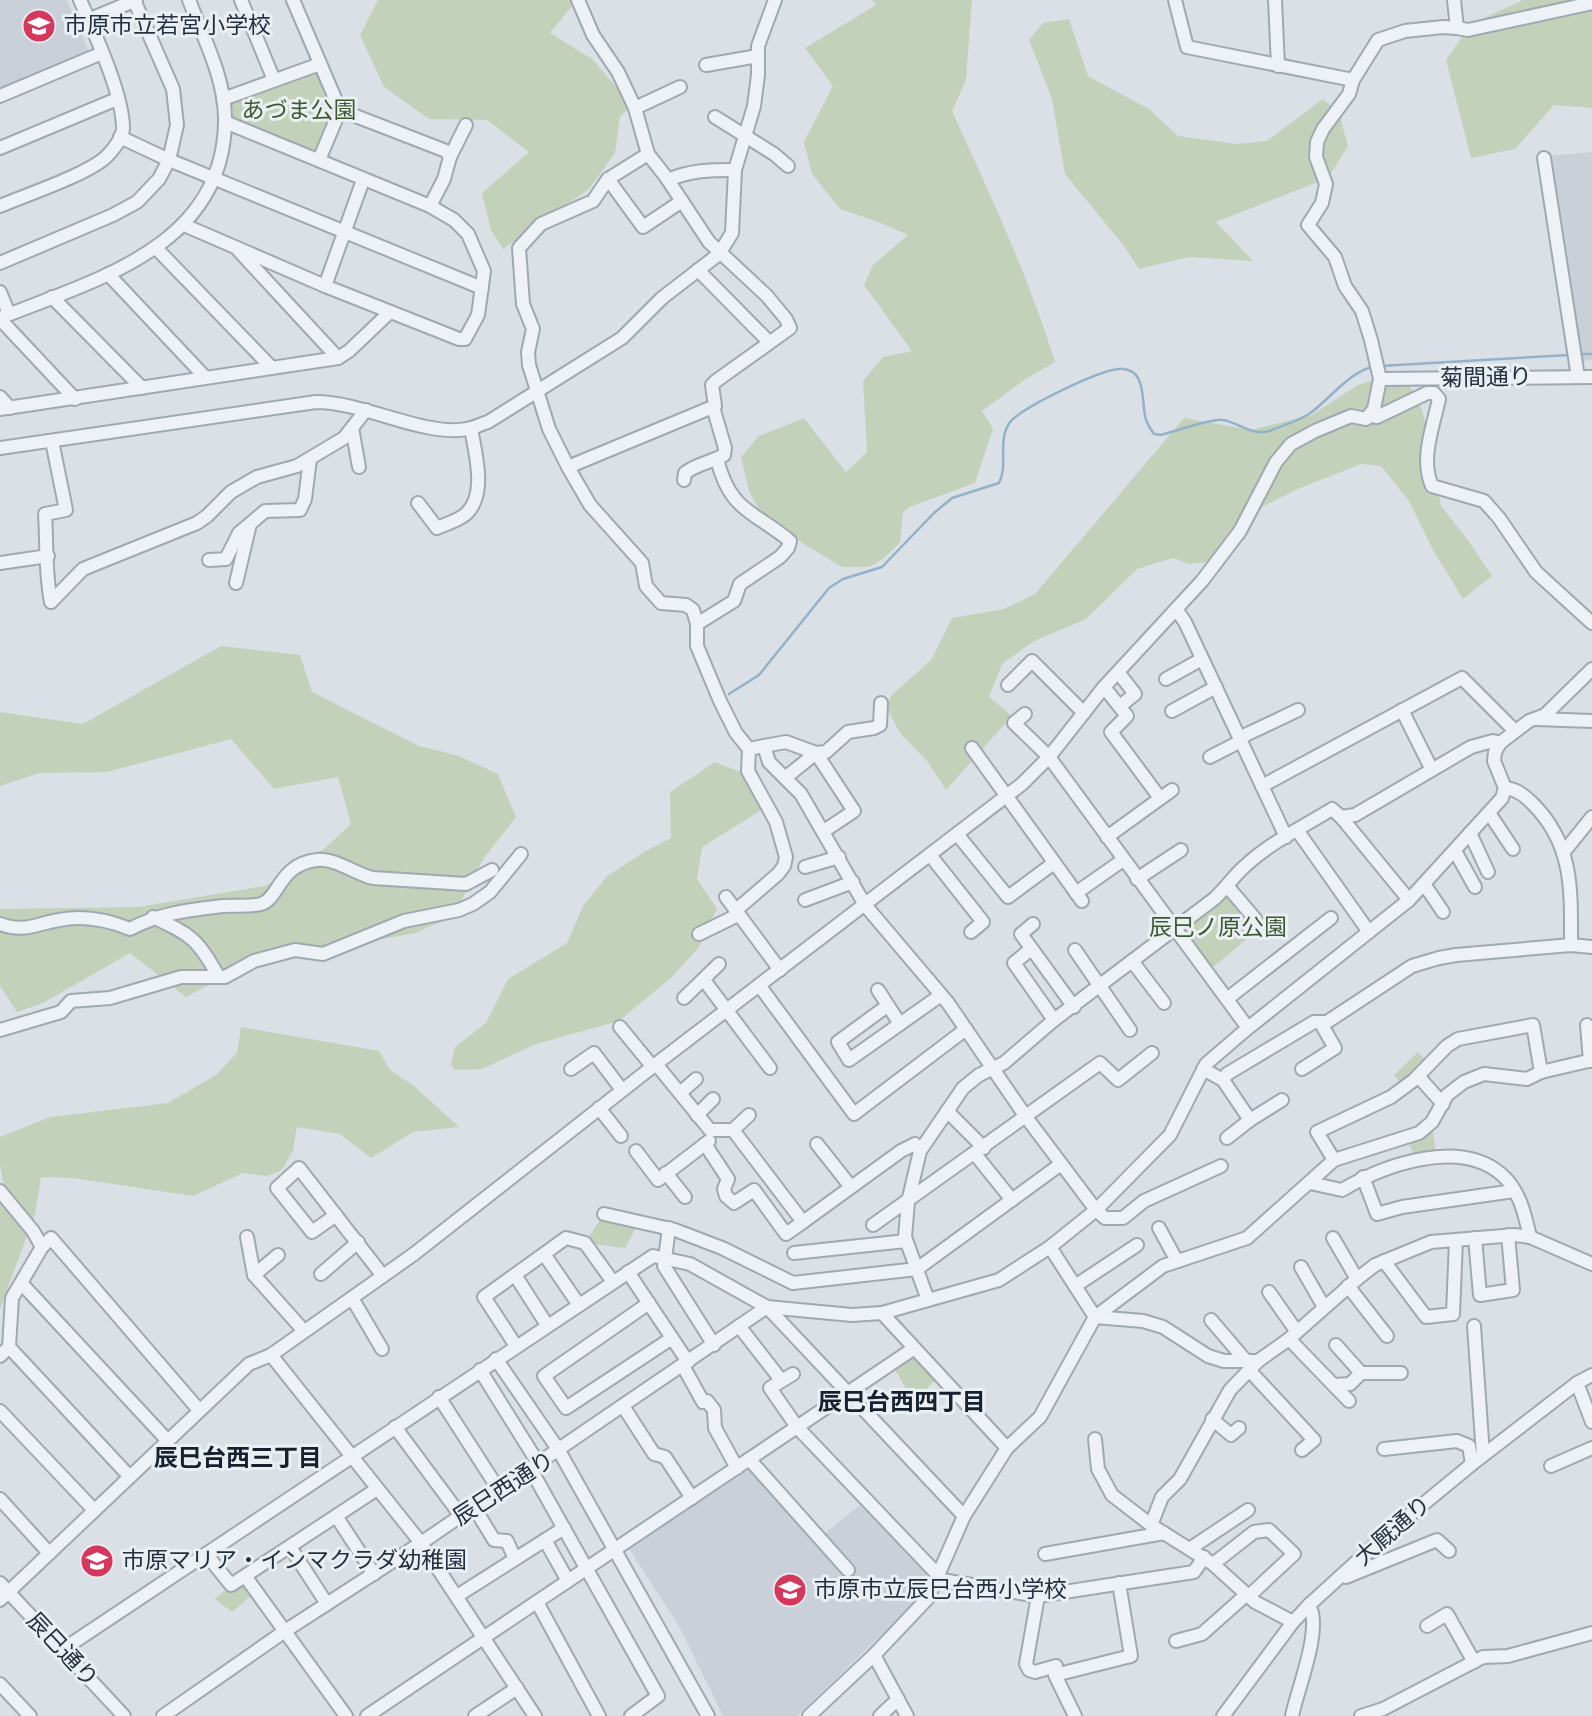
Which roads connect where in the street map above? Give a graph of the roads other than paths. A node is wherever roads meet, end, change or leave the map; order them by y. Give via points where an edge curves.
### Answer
1 (80, 0) edge
2 (135, 0) edge
3 (189, 0) edge
4 (241, 0) edge
5 (293, 0) edge
6 (775, 0) edge
7 (1175, 0) edge
8 (1275, 0) edge
9 (1454, 0) edge
10 (581, 1) edge
11 (1592, 3) edge
12 (88, 20) junction
13 (1457, 28) junction
14 (102, 53) junction
15 (758, 56) junction
16 (320, 64) junction
17 (706, 65) dead end
18 (1278, 66) junction
19 (274, 80) junction
20 (1353, 80) junction
21 (680, 87) dead end
22 (0, 96) edge
23 (117, 99) junction
24 (223, 99) junction
25 (635, 108) junction
26 (340, 110) junction
27 (715, 117) dead end
28 (225, 122) junction
29 (466, 125) dead end
30 (744, 135) junction
31 (120, 137) junction
32 (0, 148) edge
33 (648, 154) junction
34 (450, 158) junction
35 (1544, 158) dead end
36 (169, 160) junction
37 (319, 160) junction
38 (788, 166) dead end
39 (735, 170) junction
40 (213, 177) junction
41 (608, 179) junction
42 (363, 180) junction
43 (668, 180) junction
44 (682, 201) junction
45 (0, 206) edge
46 (430, 206) junction
47 (184, 225) junction
48 (345, 233) junction
49 (156, 248) junction
50 (236, 248) junction
51 (719, 254) junction
52 (0, 263) edge
53 (698, 270) junction
54 (108, 274) junction
55 (325, 286) junction
56 (482, 288) junction
57 (0, 292) edge
58 (52, 297) junction
59 (390, 312) junction
60 (3, 317) edge
61 (769, 342) junction
62 (338, 358) junction
63 (272, 368) junction
64 (205, 377) junction
65 (1578, 377) junction
66 (1592, 377) edge
67 (1380, 379) junction
68 (142, 388) junction
69 (538, 391) junction
70 (0, 397) edge
71 (75, 399) junction
72 (713, 407) junction
73 (5, 408) edge
74 (366, 410) junction
75 (1370, 416) junction
76 (352, 428) junction
77 (471, 428) junction
78 (52, 441) junction
79 (0, 448) edge
80 (310, 459) junction
81 (716, 459) junction
82 (359, 467) dead end
83 (568, 467) junction
84 (684, 480) dead end
85 (418, 503) dead end
86 (250, 524) junction
87 (48, 556) junction
88 (209, 560) dead end
89 (0, 562) edge
90 (236, 583) dead end
91 (1176, 609) junction
92 (1592, 623) edge
93 (697, 624) junction
94 (1202, 659) junction
95 (1592, 668) edge
96 (1118, 672) junction
97 (1166, 679) dead end
98 (1008, 685) dead end
99 (1104, 687) junction
100 (1216, 687) junction
101 (881, 703) dead end
102 (1120, 706) junction
103 (1298, 710) dead end
104 (1402, 710) junction
105 (1172, 711) dead end
106 (1084, 713) junction
107 (1025, 714) dead end
108 (1534, 719) junction
109 (1592, 721) edge
110 (1515, 731) junction
111 (1240, 739) junction
112 (1500, 743) junction
113 (764, 746) junction
114 (972, 748) dead end
115 (750, 749) junction
116 (816, 752) junction
117 (1049, 757) junction
118 (1210, 757) dead end
119 (1432, 770) junction
120 (785, 778) junction
121 (1262, 786) junction
122 (1505, 788) junction
123 (1172, 790) dead end
124 (1006, 797) junction
125 (1160, 798) junction
126 (1489, 813) junction
127 (1341, 817) junction
128 (1592, 817) edge
129 (1297, 830) junction
130 (824, 831) junction
131 (1470, 833) junction
132 (957, 834) junction
133 (1107, 837) junction
134 (1286, 837) junction
135 (1513, 849) dead end
136 (1181, 850) dead end
137 (1455, 851) junction
138 (1563, 853) junction
139 (521, 854) dead end
140 (930, 855) junction
141 (839, 857) junction
142 (1124, 860) junction
143 (1054, 863) junction
144 (805, 867) dead end
145 (492, 870) dead end
146 (1488, 872) dead end
147 (1137, 878) junction
148 (853, 882) junction
149 (1424, 884) junction
150 (1228, 887) junction
151 (1475, 887) dead end
152 (726, 897) dead end
153 (805, 900) dead end
154 (1409, 900) junction
155 (865, 905) junction
156 (1443, 912) dead end
157 (736, 913) junction
158 (153, 917) junction
159 (1331, 918) dead end
160 (1256, 920) dead end
161 (0, 924) edge
162 (1033, 924) dead end
163 (1174, 929) junction
164 (971, 932) dead end
165 (1369, 932) junction
166 (699, 934) dead end
167 (1572, 945) junction
168 (1592, 947) edge
169 (1031, 949) junction
170 (1074, 950) dead end
171 (1132, 961) junction
172 (719, 964) dead end
173 (780, 970) junction
174 (218, 976) junction
175 (704, 980) junction
176 (759, 985) junction
177 (1099, 987) junction
178 (878, 990) dead end
179 (941, 995) junction
180 (684, 998) dead end
181 (1227, 999) junction
182 (1164, 1003) dead end
183 (887, 1006) junction
184 (1074, 1007) junction
185 (725, 1011) junction
186 (1054, 1020) junction
187 (1320, 1022) junction
188 (900, 1024) junction
189 (1587, 1025) dead end
190 (620, 1027) dead end
191 (1248, 1028) junction
192 (966, 1029) junction
193 (0, 1030) edge
194 (1130, 1030) dead end
195 (1152, 1054) dead end
196 (1591, 1061) edge
197 (654, 1065) junction
198 (992, 1067) junction
199 (770, 1068) dead end
200 (571, 1069) dead end
201 (1203, 1069) junction
202 (1302, 1069) dead end
203 (1541, 1072) junction
204 (1418, 1076) junction
205 (696, 1079) dead end
206 (1223, 1080) junction
207 (622, 1090) junction
208 (680, 1093) junction
209 (713, 1099) dead end
210 (1282, 1100) dead end
211 (1443, 1104) junction
212 (599, 1108) junction
213 (947, 1111) junction
214 (697, 1115) junction
215 (749, 1115) dead end
216 (1026, 1117) junction
217 (1250, 1120) junction
218 (728, 1130) junction
219 (621, 1136) dead end
220 (1227, 1138) dead end
221 (705, 1144) junction
222 (817, 1144) dead end
223 (636, 1151) dead end
224 (920, 1151) junction
225 (980, 1151) junction
226 (1334, 1160) junction
227 (1061, 1164) junction
228 (1221, 1166) dead end
229 (666, 1173) junction
230 (1363, 1177) junction
231 (1310, 1183) junction
232 (851, 1187) junction
233 (0, 1191) edge
234 (1514, 1191) junction
235 (685, 1197) dead end
236 (1012, 1200) junction
237 (908, 1202) junction
238 (1096, 1210) junction
239 (604, 1213) dead end
240 (336, 1216) junction
241 (803, 1222) junction
242 (873, 1225) dead end
243 (669, 1228) junction
244 (1159, 1228) dead end
245 (1508, 1235) junction
246 (247, 1237) dead end
247 (1530, 1237) junction
248 (1334, 1238) dead end
249 (1475, 1238) junction
250 (1456, 1240) junction
251 (906, 1241) junction
252 (358, 1242) junction
253 (1137, 1245) dead end
254 (42, 1247) junction
255 (1050, 1247) junction
256 (794, 1253) dead end
257 (544, 1254) junction
258 (278, 1255) dead end
259 (664, 1259) junction
260 (1177, 1261) junction
261 (1384, 1261) junction
262 (1592, 1264) edge
263 (1301, 1267) dead end
264 (917, 1269) junction
265 (628, 1272) junction
266 (321, 1274) dead end
267 (254, 1275) junction
268 (515, 1275) junction
269 (383, 1276) junction
270 (613, 1282) junction
271 (1352, 1282) junction
272 (22, 1284) junction
273 (1075, 1286) junction
274 (1269, 1292) dead end
275 (352, 1298) junction
276 (928, 1300) junction
277 (649, 1303) junction
278 (579, 1305) junction
279 (767, 1307) junction
280 (1324, 1307) junction
281 (882, 1313) junction
282 (1096, 1317) junction
283 (1211, 1320) dead end
284 (547, 1325) junction
285 (739, 1326) junction
286 (1474, 1326) dead end
287 (304, 1331) junction
288 (1293, 1335) junction
289 (1387, 1336) dead end
290 (672, 1338) junction
291 (714, 1345) junction
292 (1336, 1345) dead end
293 (516, 1346) junction
294 (382, 1349) dead end
295 (913, 1349) junction
296 (5, 1351) edge
297 (271, 1354) junction
298 (496, 1359) junction
299 (685, 1364) junction
300 (1251, 1364) junction
301 (480, 1370) junction
302 (1361, 1373) junction
303 (1401, 1373) dead end
304 (1592, 1375) edge
305 (1577, 1383) junction
306 (1334, 1385) junction
307 (849, 1392) junction
308 (439, 1397) junction
309 (1349, 1401) dead end
310 (623, 1406) junction
311 (199, 1410) junction
312 (0, 1411) edge
313 (1212, 1419) junction
314 (1592, 1422) edge
315 (396, 1427) junction
316 (797, 1427) junction
317 (1239, 1428) dead end
318 (1095, 1439) dead end
319 (167, 1440) junction
320 (1007, 1448) junction
321 (1592, 1448) edge
322 (558, 1449) junction
323 (1384, 1449) dead end
324 (1302, 1450) dead end
325 (1483, 1455) junction
326 (351, 1457) junction
327 (749, 1459) junction
328 (1472, 1464) junction
329 (534, 1466) junction
330 (1551, 1466) dead end
331 (737, 1468) junction
332 (129, 1476) junction
333 (377, 1489) junction
334 (499, 1490) junction
335 (692, 1498) junction
336 (0, 1499) edge
337 (474, 1507) junction
338 (94, 1510) junction
339 (1248, 1510) dead end
340 (336, 1516) junction
341 (461, 1516) junction
342 (964, 1516) junction
343 (1151, 1525) junction
344 (564, 1528) junction
345 (1164, 1533) junction
346 (545, 1540) junction
347 (421, 1543) junction
348 (289, 1547) junction
349 (1191, 1548) junction
350 (615, 1549) junction
351 (1450, 1551) dead end
352 (49, 1553) junction
353 (206, 1554) junction
354 (1045, 1554) dead end
355 (515, 1559) junction
356 (1209, 1560) junction
357 (587, 1568) junction
358 (848, 1570) dead end
359 (374, 1574) junction
360 (245, 1576) junction
361 (937, 1577) junction
362 (568, 1581) junction
363 (1336, 1581) junction
364 (1119, 1583) junction
365 (3, 1592) edge
366 (1248, 1595) junction
367 (457, 1596) junction
368 (1038, 1596) junction
369 (537, 1602) junction
370 (327, 1604) junction
371 (1310, 1605) junction
372 (1293, 1622) junction
373 (1427, 1626) dead end
374 (285, 1631) junction
375 (1592, 1633) edge
376 (484, 1637) junction
377 (1176, 1641) dead end
378 (62, 1650) junction
379 (874, 1655) junction
380 (1474, 1662) junction
381 (1056, 1666) dead end
382 (0, 1684) edge
383 (517, 1688) junction
384 (898, 1699) junction
385 (165, 1715) edge
386 (479, 1715) edge
387 (30, 1716) edge
388 (124, 1716) edge
389 (346, 1716) edge
390 (367, 1716) edge
391 (535, 1716) edge
392 (599, 1716) edge
393 (631, 1716) edge
394 (708, 1716) edge
395 (810, 1716) edge
396 (880, 1716) edge
397 (906, 1716) edge
398 (1075, 1716) edge
399 (1223, 1716) edge
400 (1292, 1716) edge
401 (1361, 1716) edge

1 - 12 street
2 - 12 street
2 - 36 street via 173,89 177,125
3 - 24 street
4 - 19 street
5 - 16 street
6 - 15 street
7 - 18 street via 1187,47
8 - 18 street
9 - 13 street
10 - 25 street via 593,35
11 - 13 street via 1468,30
12 - 14 street
13 - 20 street via 1405,31 1378,40
14 - 22 street
14 - 23 street
15 - 17 street
15 - 30 street via 754,106
16 - 19 street
16 - 26 street
18 - 20 street
19 - 24 street
20 - 67 street via 1349,94 1317,142 1316,157 1326,184 1322,203 1308,225 1330,250 1362,311
21 - 25 street
23 - 31 street via 123,130
23 - 32 street
24 - 28 street
25 - 33 street
26 - 34 street via 446,151
26 - 37 street
27 - 30 street
28 - 37 street
28 - 40 street
29 - 34 street
30 - 38 street
30 - 39 street
31 - 36 street
31 - 45 street via 107,157
33 - 41 street
33 - 43 street
34 - 46 street
35 - 65 street
36 - 40 street
36 - 52 street via 137,202
37 - 42 street
39 - 43 street via 703,169
39 - 51 street via 732,233
40 - 47 street
40 - 48 street
41 - 44 street via 643,227
41 - 69 street via 593,201 541,224 519,248 523,304 533,329 529,365
42 - 46 street
42 - 48 street
43 - 44 street
44 - 51 street
46 - 56 street via 468,234 484,271
47 - 49 street
47 - 50 street
48 - 55 street
48 - 56 street
49 - 54 street
49 - 63 street
50 - 55 street
50 - 62 street
51 - 53 street
51 - 61 street via 786,318 790,328
53 - 61 street
53 - 69 street via 622,338
54 - 58 street
54 - 64 street
55 - 59 street
56 - 59 street via 478,314 465,339
57 - 60 street
58 - 60 street
58 - 68 street
59 - 62 street
60 - 71 street
61 - 72 street via 712,385
62 - 63 street
63 - 64 street
64 - 68 street
65 - 66 street, 菊間通り
65 - 67 street, 菊間通り
67 - 75 street
68 - 71 street
69 - 77 street
69 - 83 street
70 - 73 street
71 - 73 street
72 - 81 street via 725,448 724,455
72 - 83 street
74 - 76 street
74 - 77 street via 413,423
74 - 78 street via 316,401
75 - 91 street via 1351,416 1291,444 1276,462 1240,531
75 - 92 street via 1434,393 1439,399 1426,458 1432,486 1483,501 1536,572
76 - 80 street
76 - 82 street
77 - 85 street via 477,487 476,500 466,515 437,528
78 - 79 street
78 - 87 street via 66,510 45,514
80 - 86 street via 300,510 265,511
80 - 87 street via 257,477 231,492 197,523 83,569 51,602
81 - 84 street via 692,468
81 - 93 street via 737,502 790,541 780,557 740,584 734,601
83 - 93 street via 590,505 642,563 646,586 655,598 661,603 686,605 693,610
86 - 88 street via 239,533 226,559
86 - 90 street
87 - 89 street
91 - 94 street
91 - 96 street
93 - 115 street via 697,646 720,701
94 - 97 street
94 - 100 street
95 - 108 street via 1545,715
96 - 99 street
96 - 102 street via 1135,694
98 - 106 street via 1032,661
99 - 102 street
99 - 106 street
100 - 105 street
100 - 111 street
101 - 116 street via 880,725 848,732 831,749
102 - 125 street via 1127,716 1111,732
103 - 111 street
104 - 110 street via 1462,678
104 - 119 street
104 - 121 street
106 - 117 street
107 - 117 street via 1014,723
108 - 109 street
108 - 110 street
110 - 112 street
111 - 118 street
111 - 121 street
112 - 119 street via 1471,747
112 - 122 street via 1494,761
113 - 115 street
113 - 116 street via 786,742
113 - 120 street via 769,762
114 - 124 street
115 - 157 street via 748,771 776,821 786,857 778,874
116 - 120 street
116 - 130 street via 854,811
117 - 124 street
117 - 133 street
119 - 127 street via 1355,815
120 - 130 street
121 - 134 street
122 - 126 street
122 - 138 street via 1524,795 1542,813
123 - 125 street
124 - 132 street
124 - 143 street
125 - 133 street
126 - 131 street
126 - 135 street
127 - 129 street via 1332,809
127 - 154 street
128 - 138 street
129 - 134 street
129 - 165 street
130 - 141 street
131 - 137 street
131 - 146 street
132 - 140 street
132 - 143 street via 1008,897
133 - 142 street
134 - 150 street via 1243,867
136 - 147 street
137 - 149 street
137 - 151 street
138 - 167 street via 1570,872
139 - 174 street via 490,892 473,904 404,921 323,954 295,950
140 - 155 street
140 - 164 street via 982,922
141 - 144 street
141 - 148 street
142 - 143 street via 1079,897
142 - 147 street
145 - 158 street via 466,884 373,878 319,860 287,873 263,904
147 - 163 street
148 - 153 street
148 - 155 street
149 - 154 street
149 - 156 street
150 - 160 street
150 - 163 street
152 - 157 street
154 - 165 street
155 - 173 street
155 - 179 street
157 - 166 street
157 - 173 street
158 - 161 street via 130,929 89,918 15,929
158 - 174 street via 203,948
159 - 181 street
162 - 169 street via 1021,934
163 - 171 street
163 - 181 street
165 - 191 street
167 - 168 street
167 - 187 street via 1456,954 1430,961 1412,967 1328,1022
169 - 184 street
169 - 186 street via 1014,962
170 - 177 street
171 - 177 street
171 - 182 street
172 - 175 street
173 - 176 street
174 - 193 street via 181,977 110,998 71,1001 61,1012
175 - 180 street
175 - 185 street
176 - 185 street
176 - 192 street via 854,1114
177 - 184 street
177 - 194 street
178 - 183 street
179 - 188 street
179 - 192 street
181 - 191 street
183 - 188 street
183 - 188 street via 838,1042 849,1060
184 - 186 street
185 - 197 street
185 - 199 street
186 - 198 street
187 - 202 street via 1335,1048
187 - 206 street
189 - 196 street
190 - 197 street
191 - 201 street
192 - 198 street
195 - 216 street via 1118,1080 1100,1063
196 - 203 street
197 - 207 street
197 - 208 street
198 - 213 street via 963,1088
198 - 216 street
200 - 207 street via 594,1053
201 - 206 street
201 - 238 street via 1170,1135
203 - 204 street via 1533,1025 1458,1039
203 - 211 street via 1527,1079 1484,1074 1456,1087
204 - 211 street
204 - 226 street via 1391,1097 1317,1132
205 - 208 street
206 - 217 street
207 - 212 street
208 - 214 street
209 - 214 street
210 - 217 street
211 - 226 street via 1419,1133
212 - 219 street
212 - 269 street
213 - 224 street
213 - 225 street
214 - 218 street via 710,1130
215 - 218 street
216 - 225 street
216 - 227 street
217 - 220 street
218 - 221 street
218 - 241 street
221 - 229 street
221 - 241 street via 728,1179 724,1189 734,1203 754,1190 786,1234
222 - 232 street
223 - 229 street via 657,1180
224 - 232 street via 915,1144 901,1151
224 - 237 street
225 - 236 street
225 - 237 street
226 - 231 street
227 - 236 street
227 - 238 street
228 - 238 street via 1144,1201 1123,1218 1105,1218
229 - 235 street
230 - 231 street via 1342,1190
230 - 234 street via 1436,1156 1482,1161 1503,1175
230 - 234 street via 1377,1214 1402,1206
231 - 260 street via 1247,1238
232 - 241 street
233 - 254 street
234 - 247 street
236 - 264 street
237 - 242 street
237 - 251 street
238 - 255 street
239 - 243 street
240 - 240 street via 299,1168 277,1188 312,1232
240 - 252 street
243 - 259 street
243 - 264 street via 793,1283
244 - 260 street
245 - 247 street
245 - 249 street
245 - 249 street via 1513,1290 1480,1295
246 - 267 street
247 - 262 street
248 - 271 street
249 - 250 street
250 - 261 street via 1431,1242
250 - 261 street via 1453,1314 1426,1317
251 - 256 street
251 - 264 street
252 - 266 street
252 - 269 street
253 - 273 street
254 - 272 street
254 - 311 street via 51,1238
255 - 273 street
255 - 276 street via 999,1280
257 - 268 street
257 - 270 street via 566,1238 585,1243
257 - 278 street
258 - 267 street
259 - 265 street via 653,1256
259 - 279 street via 690,1264
259 - 291 street via 664,1266
260 - 282 street via 1163,1266
261 - 271 street
263 - 280 street
264 - 276 street
265 - 270 street
265 - 277 street
267 - 287 street
268 - 284 street
268 - 293 street via 484,1297
269 - 275 street
270 - 278 street
271 - 280 street
271 - 289 street
272 - 296 street via 12,1298
272 - 319 street
273 - 282 street
274 - 288 street
275 - 287 street
275 - 294 street
276 - 281 street
277 - 290 street
277 - 290 street via 544,1376 551,1387 566,1408
278 - 284 street
279 - 281 street via 852,1315
279 - 285 street
279 - 307 street
280 - 288 street
281 - 295 street
282 - 300 street via 1163,1327 1208,1356
282 - 320 street via 1040,1418
283 - 300 street
284 - 293 street
285 - 291 street
285 - 316 street via 787,1377 770,1388
286 - 325 street
287 - 297 street
288 - 300 street
288 - 306 street
290 - 299 street
291 - 299 street
292 - 302 street
293 - 298 street
295 - 307 street
295 - 320 street
296 - 332 street
297 - 311 street via 249,1364
297 - 326 street
298 - 301 street
298 - 322 street
299 - 310 street
299 - 331 street via 703,1402 714,1410 715,1428
300 - 313 street
300 - 324 street via 1314,1440
301 - 308 street
301 - 329 street
302 - 303 street
302 - 306 street via 1350,1384
304 - 305 street, 大厩通り
305 - 314 street
305 - 325 street, 大厩通り
306 - 309 street
307 - 316 street
307 - 342 street
308 - 315 street
308 - 334 street
310 - 322 street
310 - 335 street via 654,1454 665,1457
311 - 319 street
312 - 338 street
313 - 317 street via 1231,1436
313 - 343 street via 1180,1479 1162,1497
315 - 326 street
315 - 341 street
316 - 327 street
316 - 361 street
318 - 343 street via 1098,1469 1112,1495
319 - 332 street
320 - 342 street
321 - 330 street
322 - 329 street, 辰巳西通り
322 - 350 street, 辰巳西通り
323 - 328 street via 1457,1441 1469,1446
325 - 328 street, 大厩通り
326 - 333 street
326 - 353 street
327 - 331 street
327 - 358 street
328 - 363 street, 大厩通り
329 - 334 street, 辰巳西通り
329 - 344 street
331 - 335 street
332 - 338 street
333 - 340 street
333 - 347 street
334 - 337 street, 辰巳西通り
335 - 350 street
336 - 352 street
337 - 341 street, 辰巳西通り
337 - 355 street via 494,1540 507,1541
338 - 352 street
339 - 349 street
340 - 348 street
340 - 359 street
341 - 347 street, 辰巳西通り
342 - 361 street
343 - 345 street
344 - 346 street
344 - 357 street
345 - 349 street
345 - 354 street
346 - 355 street
346 - 362 street
347 - 359 street, 辰巳西通り
347 - 367 street
348 - 360 street
348 - 370 street
349 - 356 street
350 - 357 street
350 - 394 street, 辰巳西通り
351 - 363 street via 1437,1540
352 - 365 street
353 - 360 street via 231,1585
353 - 378 street
355 - 367 street
356 - 364 street via 1194,1572
356 - 366 street
356 - 366 street via 1254,1532 1269,1530 1294,1554
357 - 362 street
357 - 393 street via 658,1696
359 - 370 street, 辰巳西通り
360 - 374 street
361 - 368 street
361 - 379 street via 928,1598
362 - 369 street
363 - 371 street, 大厩通り
364 - 368 street
364 - 398 street via 1131,1656 1055,1675
365 - 378 street, 辰巳通り
366 - 372 street
366 - 377 street via 1202,1634
367 - 376 street
368 - 381 street via 1026,1664 1035,1672
369 - 376 street
369 - 392 street
370 - 374 street, 辰巳西通り
371 - 372 street, 大厩通り
371 - 400 street via 1310,1653
372 - 399 street, 大厩通り
373 - 380 street via 1447,1614
374 - 385 street, 辰巳西通り
374 - 389 street
375 - 380 street
376 - 383 street
376 - 390 street
378 - 388 street, 辰巳通り
379 - 384 street
379 - 395 street
380 - 401 street
382 - 387 street
383 - 386 street
383 - 391 street
384 - 396 street
384 - 397 street

